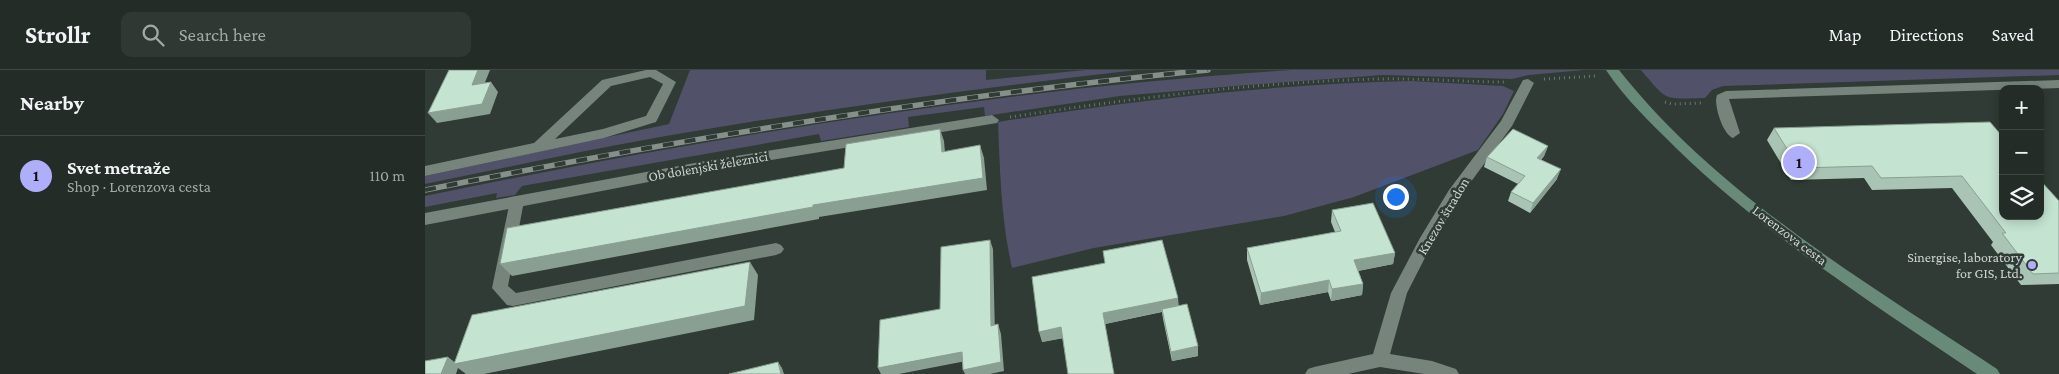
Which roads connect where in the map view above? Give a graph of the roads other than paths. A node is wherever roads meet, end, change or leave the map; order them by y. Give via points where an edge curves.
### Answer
1 (1612, 70) edge
2 (1528, 83) road end
3 (2059, 84) edge
4 (992, 120) road end
5 (1733, 133) dead end
6 (539, 146) junction
7 (425, 171) edge
8 (517, 201) junction
9 (425, 219) edge
10 (775, 249) dead end
11 (1380, 360) junction
12 (1314, 374) edge
13 (1450, 374) edge
14 (1991, 374) edge

1 - 14 street, Lorenzova cesta via 1701,165 1803,247
2 - 11 street, Knezov štradon via 1507,123 1453,194 1428,238 1399,294
3 - 5 street via 1727,95 1721,102
4 - 8 street, Ob dolenjski železnici via 711,165
6 - 6 street via 604,133 651,119 670,82 651,73 607,83
6 - 7 street
8 - 9 street, Ob dolenjski železnici
8 - 10 street via 500,288 513,300
11 - 12 street
11 - 13 street

